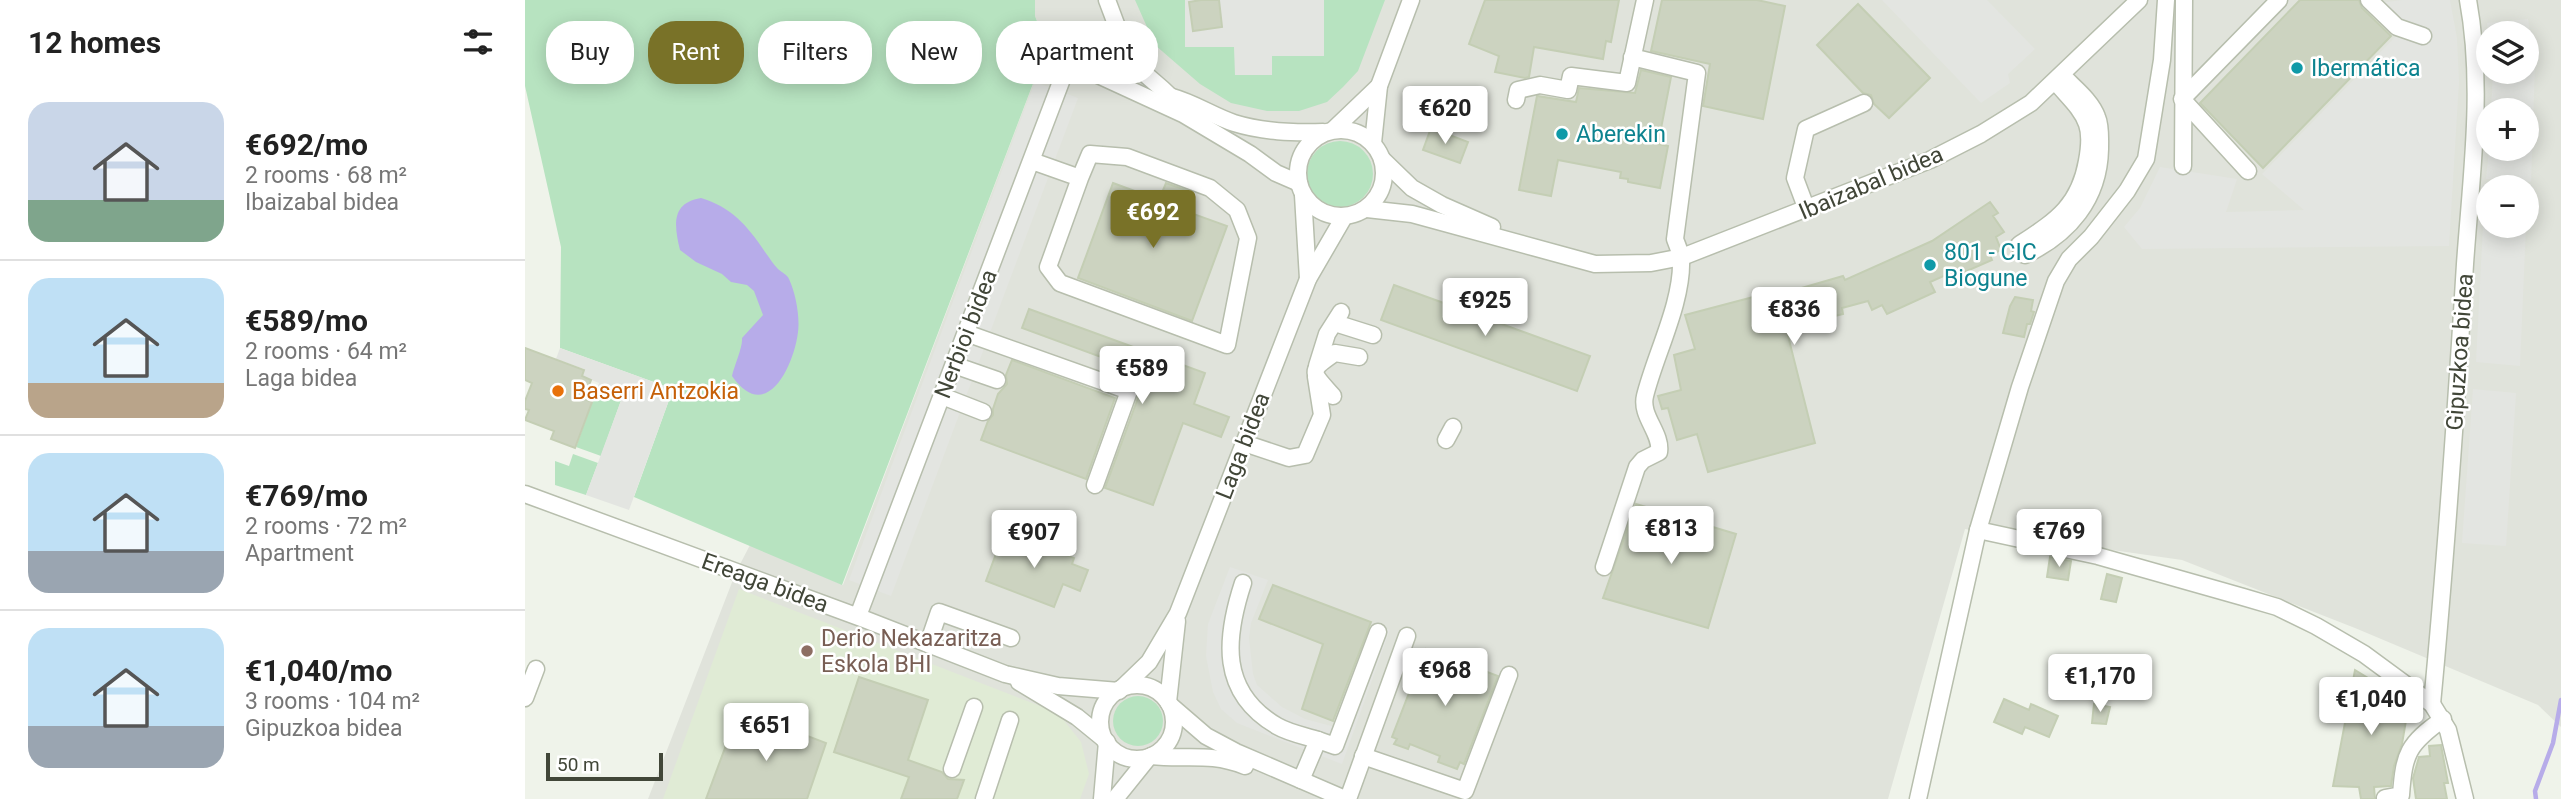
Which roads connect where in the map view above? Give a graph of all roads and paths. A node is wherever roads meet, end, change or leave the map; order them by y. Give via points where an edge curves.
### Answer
1 (1107, 0) edge
2 (1411, 0) edge
3 (1644, 0) edge
4 (2139, 0) edge
5 (2166, 0) edge
6 (2183, 0) edge
7 (2279, 0) edge
8 (2369, 0) edge
9 (2468, 0) edge
10 (1115, 21) edge
11 (2423, 36) dead end
12 (1632, 57) junction
13 (2058, 78) junction
14 (1060, 84) edge
15 (1118, 84) edge
16 (1157, 84) edge
17 (1379, 86) junction
18 (1172, 97) junction
19 (2182, 99) junction
20 (1516, 100) dead end
21 (1864, 103) dead end
22 (1183, 114) junction
23 (1328, 131) junction
24 (1373, 143) junction
25 (1382, 159) junction
26 (1032, 161) junction
27 (2183, 166) dead end
28 (2248, 171) dead end
29 (1080, 178) junction
30 (1301, 189) junction
31 (1367, 209) junction
32 (1807, 210) junction
33 (1344, 217) junction
34 (1557, 255) junction
35 (1682, 257) junction
36 (1308, 279) junction
37 (1338, 318) junction
38 (966, 333) junction
39 (1373, 335) dead end
40 (954, 365) junction
41 (1316, 371) junction
42 (997, 380) dead end
43 (942, 396) junction
44 (1333, 397) dead end
45 (983, 412) dead end
46 (1244, 443) junction
47 (1095, 485) dead end
48 (525, 494) edge
49 (1978, 530) junction
50 (1604, 567) dead end
51 (1243, 583) dead end
52 (1178, 613) junction
53 (857, 616) junction
54 (1378, 632) dead end
55 (1407, 636) dead end
56 (1011, 638) dead end
57 (927, 644) junction
58 (536, 669) dead end
59 (1005, 674) junction
60 (1509, 675) dead end
61 (1120, 690) junction
62 (525, 698) edge
63 (1169, 703) junction
64 (2432, 704) junction
65 (974, 708) dead end
66 (2443, 719) junction
67 (1010, 720) dead end
68 (1318, 740) junction
69 (1105, 741) junction
70 (1363, 756) junction
71 (1150, 757) junction
72 (952, 769) dead end
73 (1301, 780) junction
74 (2385, 798) edge
75 (984, 799) edge
76 (1102, 799) edge
77 (1115, 799) edge
78 (1346, 799) edge
79 (1918, 799) edge
80 (2465, 799) edge

1 - 10 street
2 - 17 street
3 - 12 street
4 - 13 street, Ibaizabal bidea
5 - 49 street via 2162,60 2146,159 2127,191 2056,281
6 - 19 street
7 - 19 street
8 - 11 street via 2397,27
9 - 64 street, Gipuzkoa bidea via 2475,72 2473,153 2445,578
12 - 20 street via 1627,83 1571,76 1568,90 1540,85 1518,90
12 - 35 street via 1697,73 1675,239
13 - 13 street via 2088,127 2090,148 2077,197 2060,218 2019,245 2025,255 2045,245 2084,209 2099,162 2097,117 2087,101
13 - 32 street, Ibaizabal bidea via 2031,103 1971,139
14 - 26 street, Nerbioi bidea
15 - 22 street
16 - 18 street
17 - 23 street
17 - 24 street
18 - 22 street
18 - 23 street via 1233,122 1283,134
19 - 27 street
19 - 28 street
21 - 32 street via 1806,129 1795,178
22 - 30 street
23 - 24 street via 1348,129
23 - 30 street via 1303,150 1298,166
24 - 25 street
25 - 31 street via 1383,184
25 - 34 street, Ibaizabal bidea via 1412,188 1442,205
26 - 29 street
26 - 38 street, Nerbioi bidea
29 - 29 street via 1090,154 1127,157 1210,188 1237,210 1248,238 1227,345 1061,283 1048,267
30 - 33 street via 1321,211
30 - 36 street, Laga bidea
31 - 33 street
31 - 34 street, Ibaizabal bidea via 1412,214
32 - 35 street, Ibaizabal bidea
33 - 36 street, Laga bidea
34 - 35 street, Ibaizabal bidea via 1595,264 1651,264
35 - 50 street via 1666,333 1644,399 1659,452 1637,467
36 - 46 street, Laga bidea
37 - 39 street
37 - 41 street via 1327,334
37 - 41 street via 1339,342 1359,358 1335,353
38 - 40 street, Nerbioi bidea
38 - 47 street via 1129,391
40 - 42 street
40 - 43 street, Nerbioi bidea
41 - 44 street
41 - 46 street via 1322,415 1305,455 1289,458
43 - 45 street
43 - 53 street, Nerbioi bidea
46 - 52 street, Laga bidea
48 - 53 street, Ereaga bidea
49 - 64 street via 2098,556 2277,607 2364,654
49 - 79 street
51 - 68 street via 1229,638 1231,664 1240,689 1256,710 1279,727
52 - 61 street, Laga bidea via 1149,662
52 - 63 street, Laga bidea
53 - 57 street, Ereaga bidea
54 - 68 street via 1335,746
55 - 70 street
56 - 57 street via 939,612
57 - 59 street, Ereaga bidea
58 - 62 street
59 - 61 street via 1058,687
59 - 69 street via 1077,717
60 - 70 street via 1465,791
61 - 63 street via 1147,687
61 - 69 street via 1102,712
63 - 71 street via 1173,732 1168,744
63 - 73 street via 1206,736
64 - 66 street
65 - 72 street
66 - 74 street via 2418,737 2403,765 2401,795
66 - 80 street
67 - 75 street
68 - 73 street
69 - 71 street via 1125,757
69 - 76 street
70 - 78 street
71 - 73 street via 1226,759 1271,776
71 - 77 street
73 - 78 street

